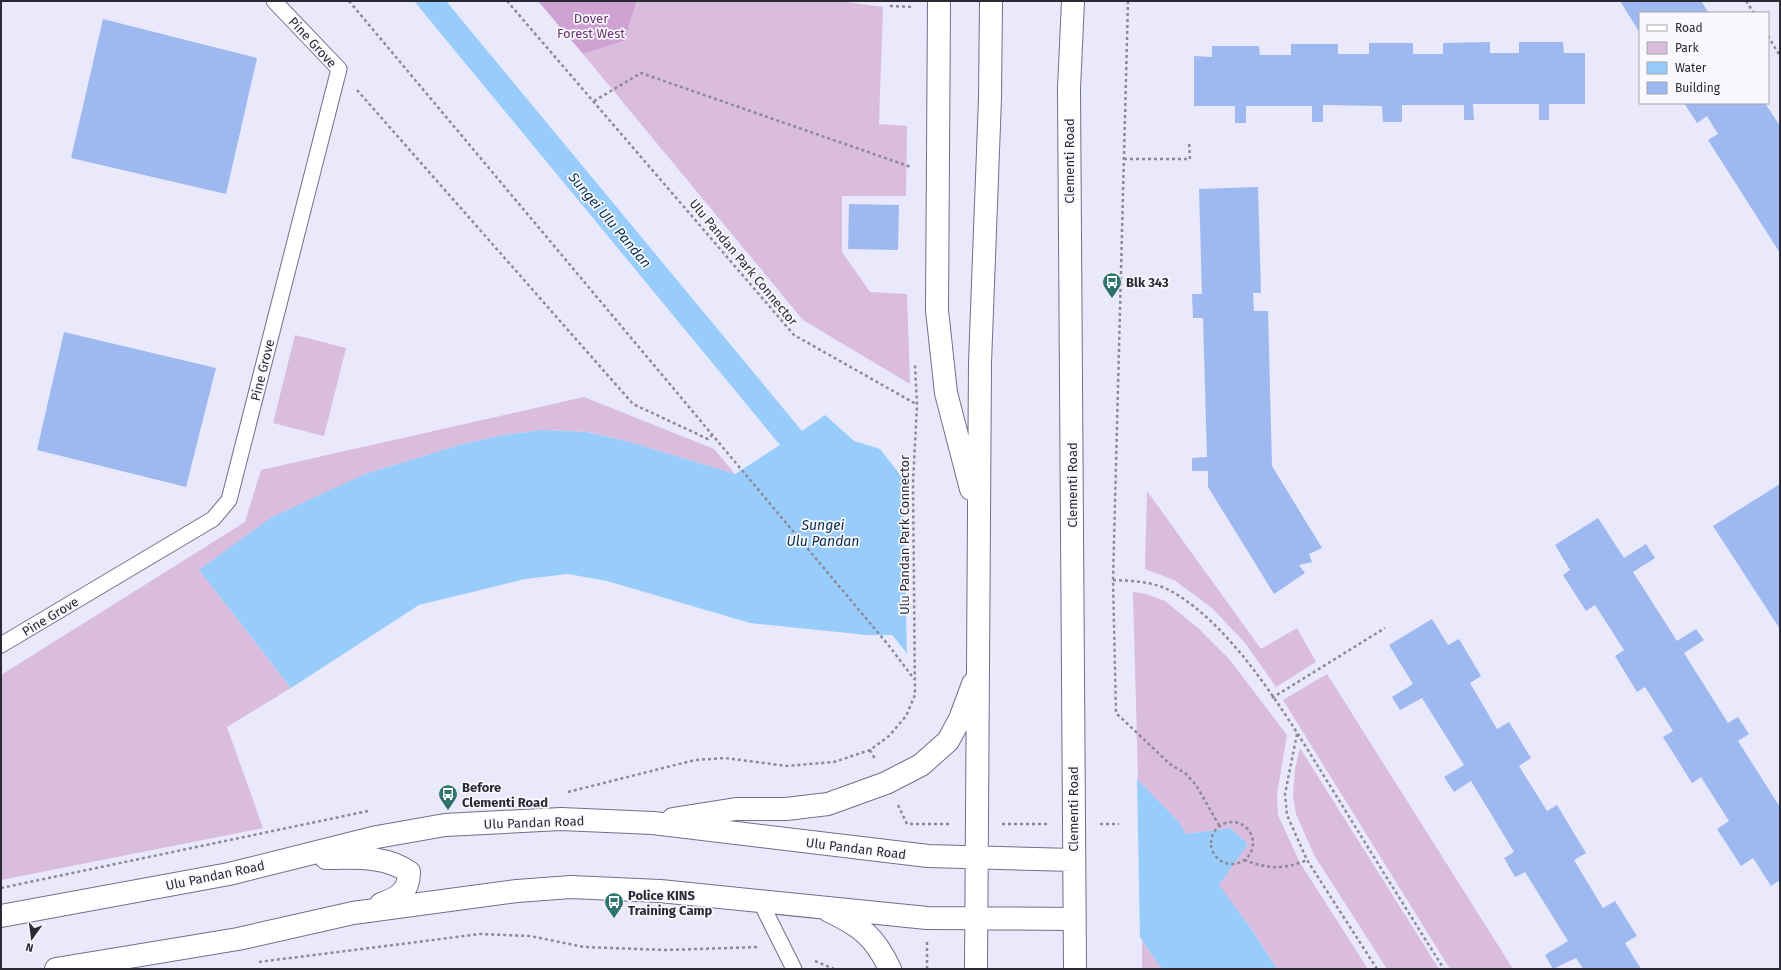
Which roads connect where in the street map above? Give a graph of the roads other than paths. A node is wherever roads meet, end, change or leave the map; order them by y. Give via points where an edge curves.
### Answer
1 (274, 1) edge
2 (939, 1) edge
3 (991, 1) edge
4 (1072, 1) edge
5 (978, 518) junction
6 (1, 645) edge
7 (978, 670) junction
8 (653, 823) junction
9 (977, 857) junction
10 (286, 859) junction
11 (1074, 860) junction
12 (760, 901) junction
13 (819, 907) junction
14 (353, 913) junction
15 (1, 916) edge
16 (977, 919) junction
17 (1074, 920) junction
18 (56, 969) edge
19 (794, 969) edge
20 (890, 969) edge
21 (976, 969) edge
22 (1075, 969) edge

1 - 6 lane, Pine Grove via 339,69 229,500 213,519
2 - 5 main road via 937,310 946,393
3 - 5 main road
4 - 11 main road, Clementi Road via 1069,89
5 - 7 main road
7 - 8 main road via 960,719 948,741 921,765 886,783 828,804 786,810 736,809 693,814
7 - 9 main road
8 - 9 main road, Ulu Pandan Road via 908,854
8 - 10 main road, Ulu Pandan Road via 561,819 445,825 377,837
9 - 11 main road, Ulu Pandan Road
9 - 16 main road
10 - 14 main road via 381,860 409,872 406,891 392,900
10 - 15 main road, Ulu Pandan Road via 229,874
11 - 17 main road, Clementi Road
12 - 13 main road
12 - 14 main road via 660,890 571,887 516,891
12 - 19 lane
13 - 16 main road via 927,918
13 - 20 main road via 848,920 871,937
14 - 18 main road via 238,939
16 - 17 main road
16 - 21 main road
17 - 22 main road, Clementi Road

